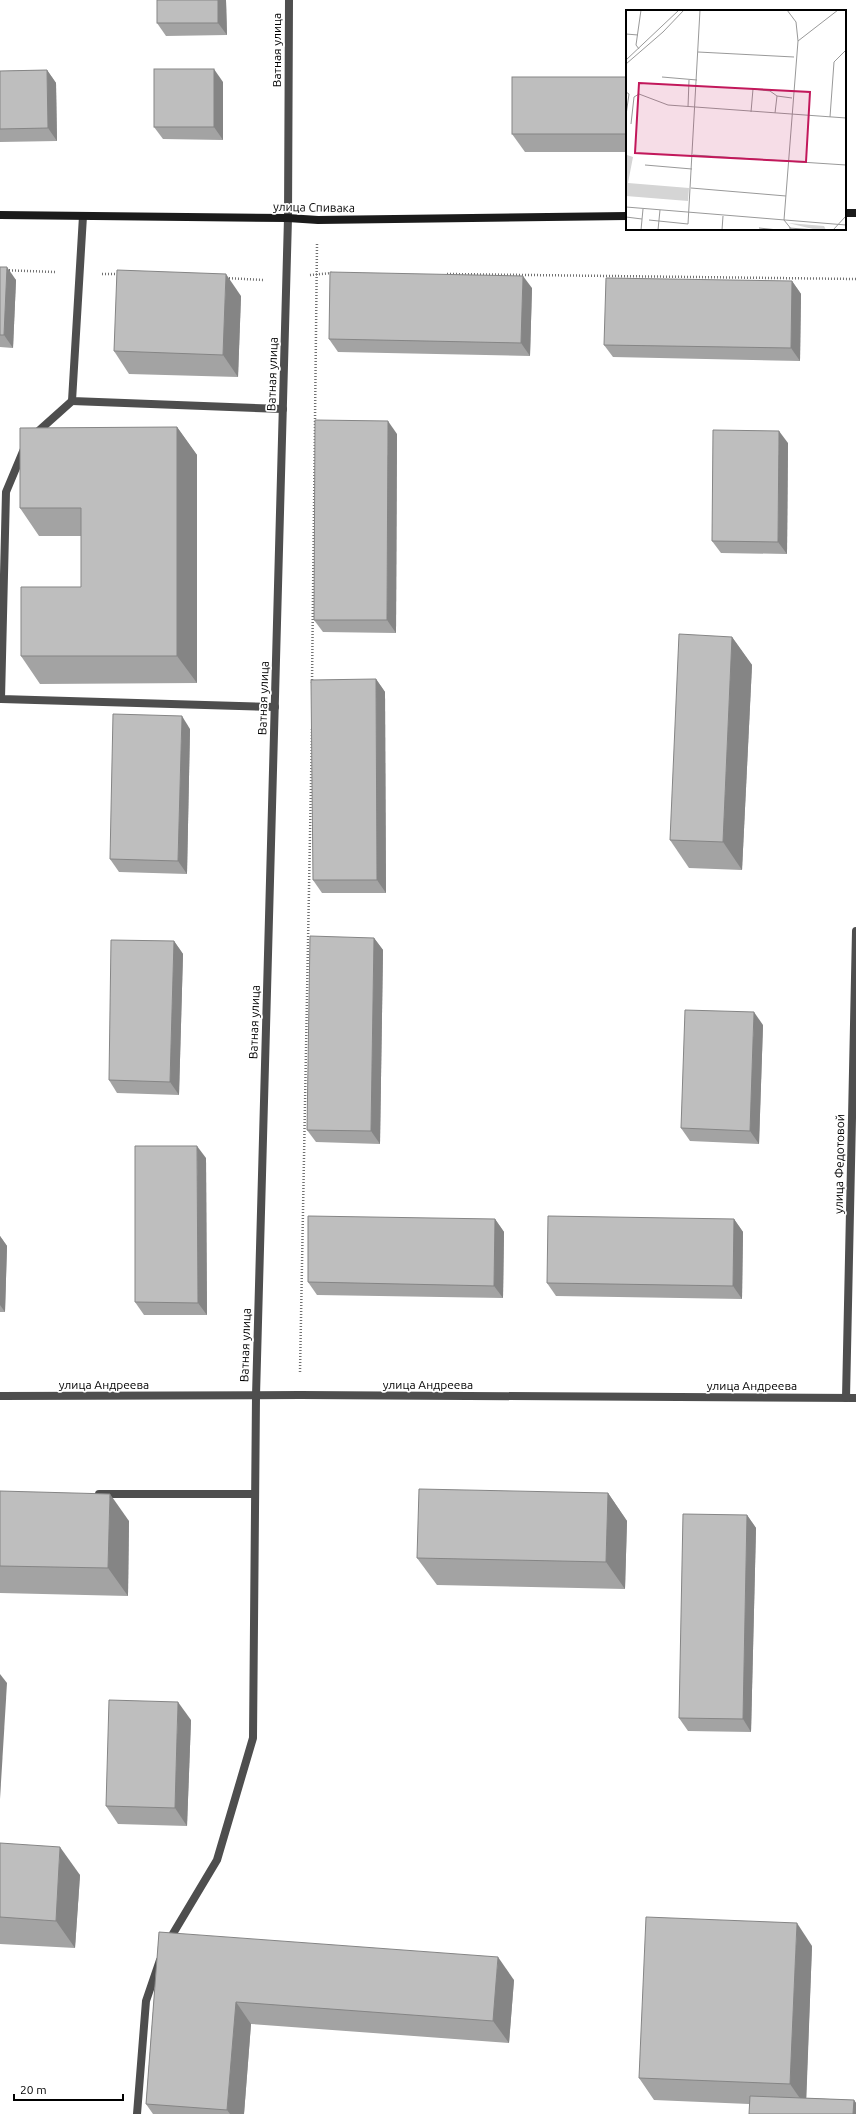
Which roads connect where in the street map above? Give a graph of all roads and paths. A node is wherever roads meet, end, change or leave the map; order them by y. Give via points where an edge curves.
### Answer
1 (288, 0) edge
2 (0, 215) edge
3 (83, 216) junction
4 (626, 216) edge
5 (288, 218) junction
6 (318, 220) junction
7 (0, 270) edge
8 (81, 273) junction
9 (317, 273) junction
10 (333, 273) edge
11 (120, 274) edge
12 (444, 274) edge
13 (223, 278) edge
14 (856, 279) edge
15 (286, 280) junction
16 (72, 401) junction
17 (283, 409) junction
18 (312, 691) edge
19 (275, 708) junction
20 (312, 722) edge
21 (856, 931) edge
22 (300, 1395) junction
23 (0, 1396) edge
24 (256, 1396) junction
25 (846, 1398) junction
26 (856, 1398) edge
27 (88, 1494) edge
28 (255, 1494) junction
29 (137, 2114) edge

1 - 5 street, Ватная улица
2 - 3 street, улица Спивака
3 - 5 street, улица Спивака
3 - 8 street
4 - 6 street, улица Спивака
5 - 6 street, улица Спивака
5 - 15 street, Ватная улица
6 - 9 path
7 - 8 path
8 - 11 path
8 - 16 street
9 - 10 path
9 - 15 path
9 - 18 path
12 - 14 path
13 - 15 path
15 - 17 street, Ватная улица
16 - 17 street
16 - 19 street via 27,441 6,492 1,699
17 - 19 street, Ватная улица
19 - 24 street, Ватная улица
20 - 22 path
21 - 25 street, улица Федотовой
22 - 24 street, улица Андреева
22 - 25 street, улица Андреева
23 - 24 street, улица Андреева
24 - 28 street, Ватная улица
25 - 26 street, улица Андреева
27 - 28 street
28 - 29 street, Ватная улица via 253,1738 217,1860 162,1953 146,2001

